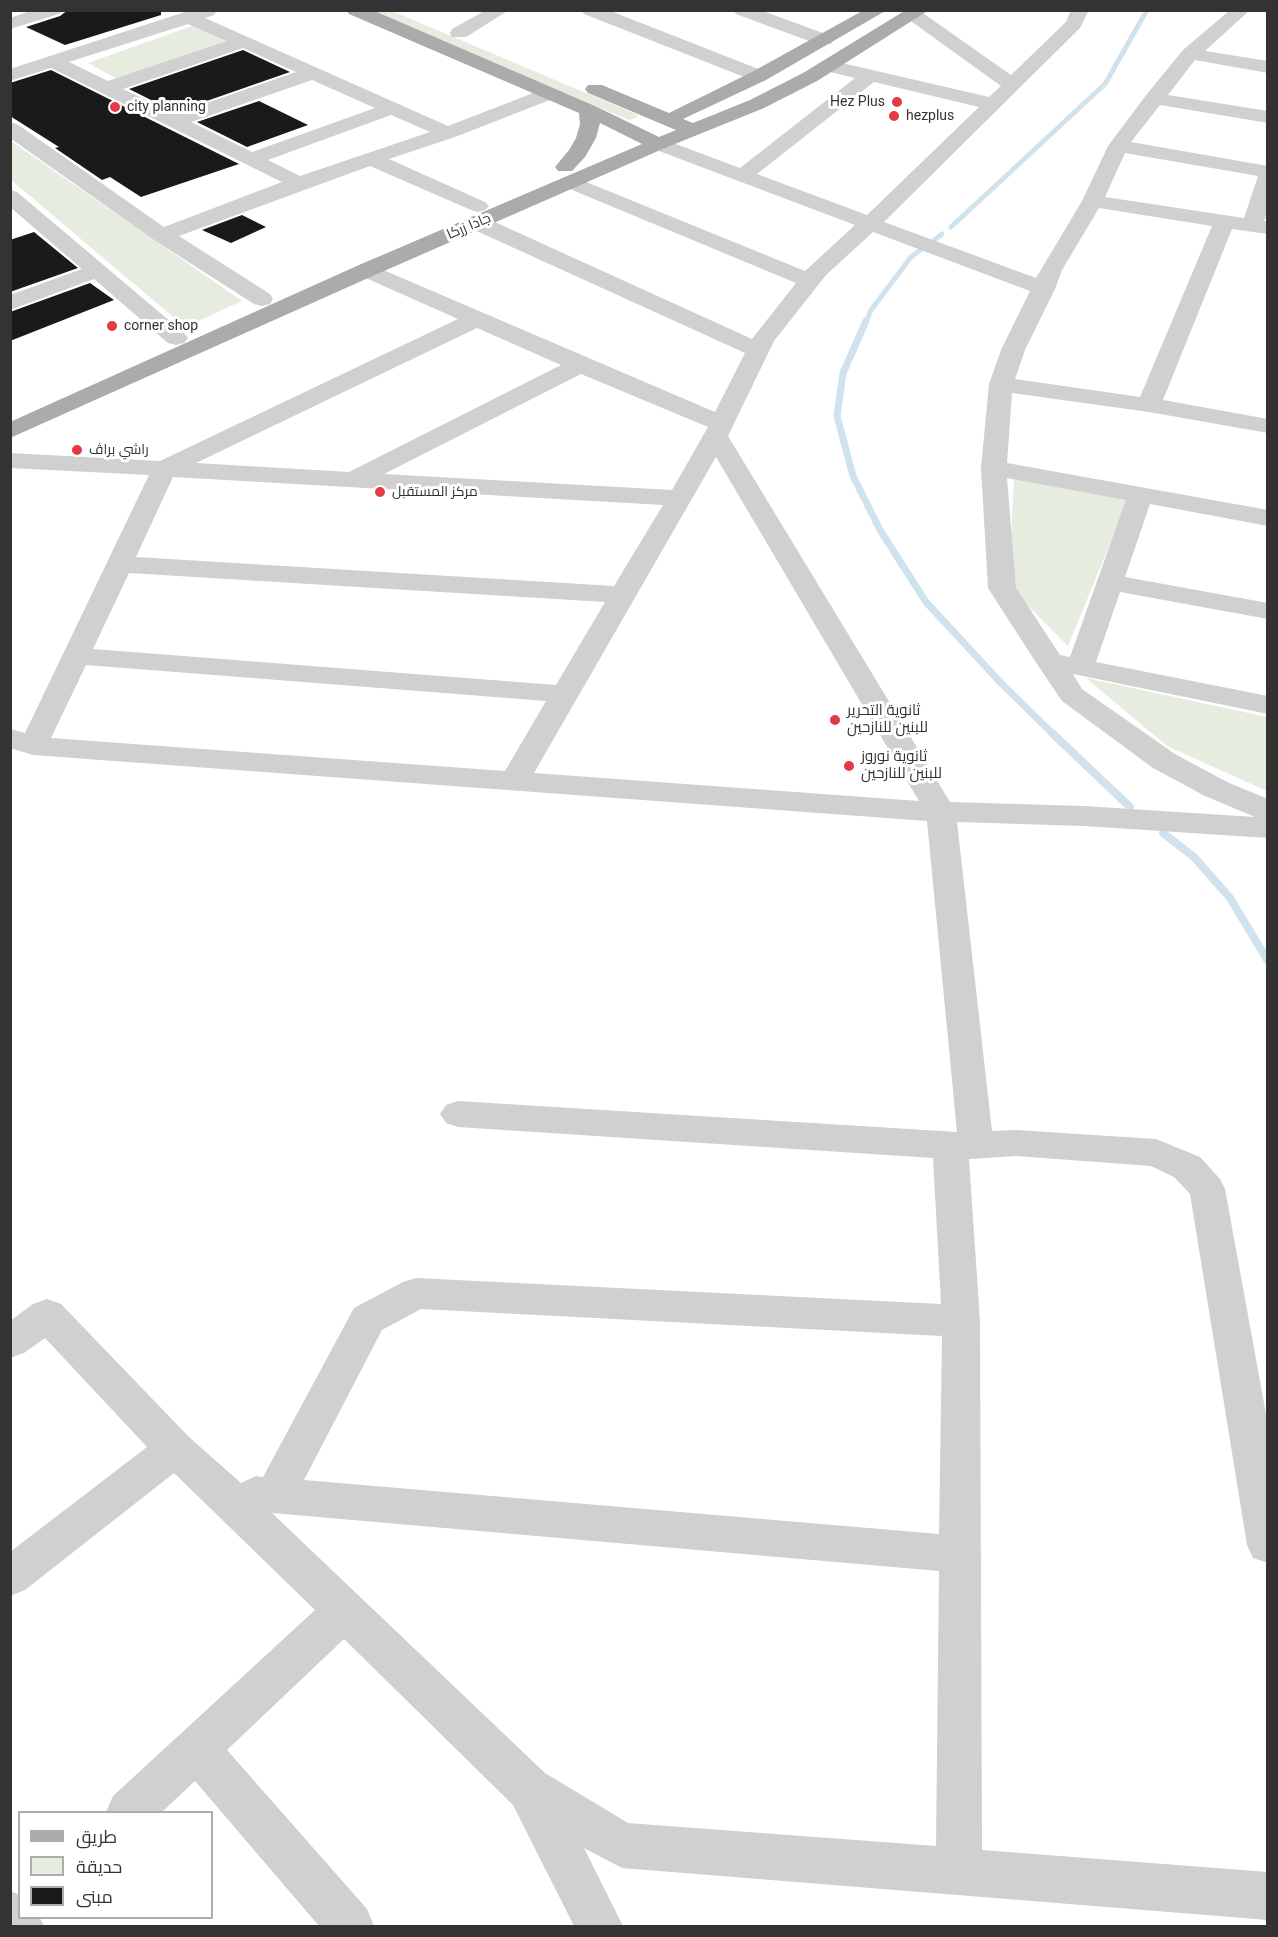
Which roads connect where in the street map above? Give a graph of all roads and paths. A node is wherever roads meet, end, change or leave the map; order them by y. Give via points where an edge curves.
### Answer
1 (53, 10) edge
2 (208, 10) edge
3 (355, 10) edge
4 (402, 10) edge
5 (500, 10) edge
6 (590, 10) edge
7 (742, 10) edge
8 (878, 10) edge
9 (1080, 10) edge
10 (1241, 10) edge
11 (917, 13) edge
12 (188, 18) junction
13 (421, 18) dead end
14 (10, 24) edge
15 (440, 26) dead end
16 (459, 33) junction
17 (824, 40) junction
18 (243, 42) junction
19 (479, 42) dead end
20 (1190, 54) junction
21 (54, 62) junction
22 (829, 66) junction
23 (1268, 67) edge
24 (313, 73) junction
25 (10, 75) edge
26 (871, 75) junction
27 (759, 76) junction
28 (573, 80) dead end
29 (1011, 84) junction
30 (107, 88) junction
31 (594, 88) junction
32 (726, 92) junction
33 (548, 94) junction
34 (1154, 98) junction
35 (993, 104) junction
36 (392, 108) junction
37 (588, 110) junction
38 (645, 111) junction
39 (1268, 117) edge
40 (666, 120) junction
41 (174, 121) junction
42 (613, 121) junction
43 (10, 128) edge
44 (693, 130) junction
45 (448, 133) junction
46 (636, 133) junction
47 (658, 144) junction
48 (1118, 146) junction
49 (369, 158) junction
50 (251, 159) junction
51 (1268, 174) edge
52 (568, 175) junction
53 (743, 175) junction
54 (299, 183) junction
55 (10, 196) edge
56 (1093, 201) junction
57 (887, 208) junction
58 (478, 215) junction
59 (909, 216) dead end
60 (1225, 221) junction
61 (870, 223) junction
62 (1260, 226) edge
63 (162, 235) junction
64 (1007, 253) dead end
65 (367, 270) junction
66 (96, 271) junction
67 (1047, 279) junction
68 (810, 281) junction
69 (262, 299) junction
70 (10, 303) edge
71 (479, 318) junction
72 (176, 338) junction
73 (758, 350) junction
74 (580, 365) junction
75 (1001, 384) junction
76 (1149, 405) junction
77 (10, 412) edge
78 (1268, 426) edge
79 (719, 430) junction
80 (10, 431) edge
81 (18, 460) edge
82 (165, 468) junction
83 (994, 468) junction
84 (355, 479) junction
85 (10, 483) edge
86 (1140, 496) junction
87 (680, 498) junction
88 (1268, 518) edge
89 (119, 564) junction
90 (1110, 582) junction
91 (623, 596) junction
92 (1268, 610) edge
93 (76, 656) junction
94 (1049, 661) junction
95 (1080, 667) junction
96 (565, 694) junction
97 (1268, 705) edge
98 (22, 742) edge
99 (1192, 777) junction
100 (514, 781) junction
101 (1268, 811) edge
102 (941, 812) junction
103 (1179, 822) junction
104 (1268, 828) edge
105 (459, 1114) dead end
106 (963, 1146) junction
107 (961, 1322) junction
108 (10, 1342) edge
109 (175, 1449) junction
110 (221, 1491) junction
111 (275, 1495) junction
112 (1268, 1545) edge
113 (959, 1554) junction
114 (10, 1577) edge
115 (345, 1610) junction
116 (197, 1749) junction
117 (529, 1789) junction
118 (130, 1811) edge
119 (959, 1872) junction
120 (1268, 1896) edge
121 (350, 1926) edge
122 (599, 1926) edge

1 - 14 street
2 - 12 street
3 - 33 main road
4 - 13 main road
5 - 16 street
6 - 27 street
7 - 17 street
8 - 17 main road, جادا زرکا
9 - 29 street via 1074,24
10 - 20 street
11 - 22 main road, جادا زرکا
11 - 29 street
12 - 18 street
12 - 21 street
15 - 16 main road
16 - 19 main road
17 - 27 main road, جادا زرکا
18 - 24 street
18 - 30 street
20 - 23 street
20 - 34 street
21 - 25 street
21 - 30 street
22 - 26 street
22 - 44 main road, جادا زرکا via 776,96
24 - 36 street
24 - 41 street
26 - 35 street
26 - 53 street
27 - 32 main road, جادا زرکا
28 - 31 main road
29 - 35 street
30 - 41 street
31 - 32 main road via 665,95
31 - 38 main road
32 - 40 main road, جادا زرکا
33 - 37 main road
33 - 45 street
34 - 39 street
34 - 48 street
35 - 57 street
36 - 45 street
36 - 50 street
37 - 42 main road
37 - 52 main road via 586,138
38 - 40 main road
38 - 42 main road via 646,118 638,123
40 - 44 main road
40 - 46 main road, جادا زرکا
41 - 50 street
42 - 46 main road
43 - 63 street
44 - 47 main road, جادا زرکا
45 - 49 street
46 - 47 main road
46 - 52 main road, جادا زرکا
47 - 52 main road, جادا زرکا
47 - 53 street
48 - 51 street
48 - 56 street
49 - 54 street
49 - 58 street
50 - 54 street
51 - 62 street
52 - 58 main road, جادا زرکا
52 - 68 street
53 - 61 street
54 - 63 street
55 - 66 street via 29,224
56 - 60 street
56 - 67 street
57 - 59 street
57 - 61 street
58 - 65 main road, جادا زرکا
58 - 69 main road, جادا زرکا
58 - 73 street
60 - 62 street
60 - 76 street
61 - 67 street
61 - 68 street
63 - 69 street
64 - 67 street
65 - 71 street
65 - 80 main road, جادا زرکا
66 - 70 street
66 - 72 street
67 - 75 street
68 - 73 street
69 - 72 main road, جادا زرکا
71 - 74 street
71 - 82 street
72 - 77 main road, جادا زرکا
73 - 79 street
74 - 79 street
74 - 84 street
75 - 76 street
75 - 83 street
76 - 78 street
79 - 87 street
79 - 102 street
81 - 82 street
81 - 85 street
82 - 84 street
82 - 89 street
83 - 86 street
83 - 94 street via 1002,588
84 - 87 street
86 - 88 street
86 - 90 street
87 - 91 street
89 - 91 street
89 - 93 street
90 - 92 street
90 - 95 street
91 - 96 street
93 - 96 street
93 - 98 street
94 - 95 street
94 - 99 street via 1072,695
95 - 97 street
96 - 100 street
98 - 100 street
99 - 101 street
99 - 103 street via 1195,799
100 - 102 street
102 - 103 street
102 - 106 street
103 - 104 street
105 - 106 street
106 - 107 street
106 - 112 street via 1016,1143 1156,1153 1187,1167 1207,1189
107 - 111 street via 416,1293 368,1319
107 - 113 street
108 - 109 street via 47,1315
109 - 110 street
109 - 114 street
110 - 111 street
110 - 115 street
111 - 113 street
113 - 119 street
115 - 116 street
115 - 117 street
116 - 118 street
116 - 121 street
117 - 119 street via 622,1845
117 - 122 street
119 - 120 street

